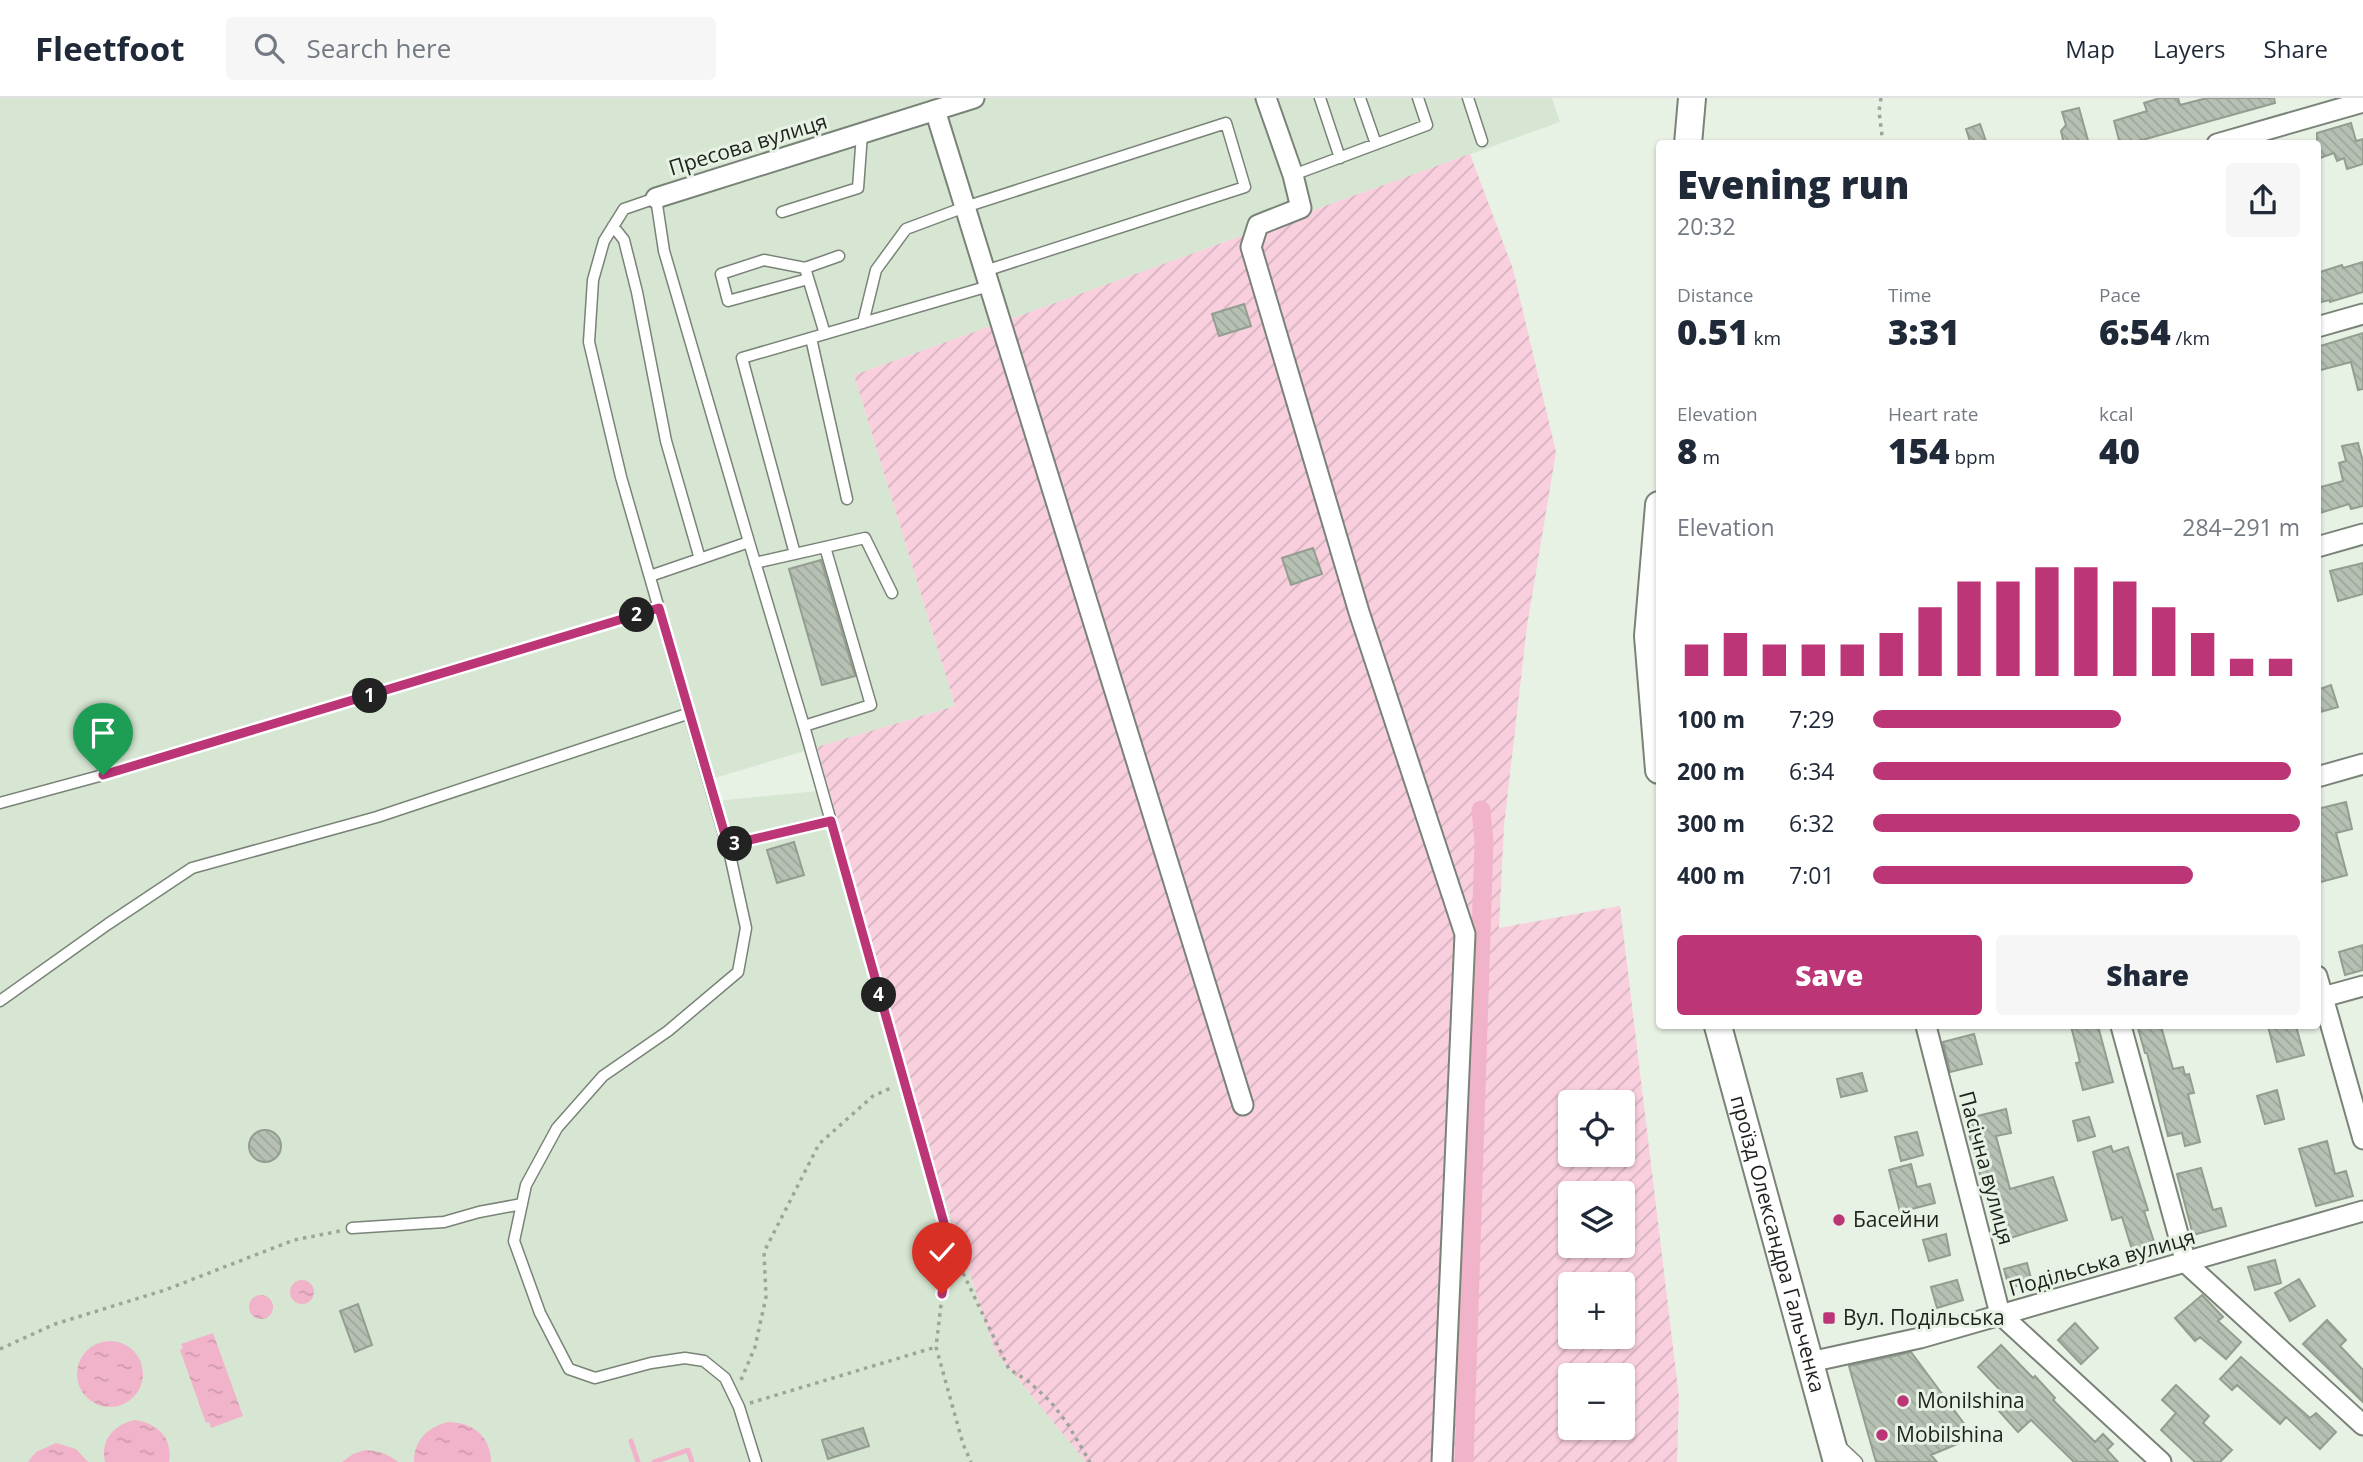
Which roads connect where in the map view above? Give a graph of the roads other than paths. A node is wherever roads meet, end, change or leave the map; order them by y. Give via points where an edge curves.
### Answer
1 (974, 98) edge
2 (1266, 98) edge
3 (1320, 98) edge
4 (1360, 98) edge
5 (1418, 98) edge
6 (1468, 98) edge
7 (1692, 98) edge
8 (2363, 102) edge
9 (935, 110) junction
10 (862, 133) junction
11 (1688, 140) edge
12 (2231, 140) edge
13 (1482, 141) dead end
14 (1376, 144) junction
15 (1340, 158) junction
16 (1293, 175) junction
17 (656, 198) junction
18 (965, 207) junction
19 (782, 212) dead end
20 (613, 226) junction
21 (839, 256) dead end
22 (806, 273) junction
23 (987, 278) junction
24 (2363, 314) edge
25 (863, 323) junction
26 (2321, 326) edge
27 (825, 334) junction
28 (811, 338) junction
29 (847, 499) dead end
30 (2363, 534) edge
31 (1656, 541) edge
32 (749, 542) junction
33 (2321, 546) edge
34 (825, 547) junction
35 (795, 554) junction
36 (701, 559) junction
37 (755, 563) junction
38 (650, 576) junction
39 (892, 593) dead end
40 (659, 608) junction
41 (690, 713) junction
42 (804, 726) junction
43 (1656, 733) edge
44 (2363, 764) edge
45 (2321, 777) edge
46 (0, 803) edge
47 (831, 821) junction
48 (728, 845) junction
49 (2363, 986) edge
50 (2321, 990) edge
51 (2323, 997) junction
52 (0, 1001) edge
53 (1719, 1029) edge
54 (1927, 1029) edge
55 (2122, 1029) edge
56 (1243, 1105) dead end
57 (2363, 1139) edge
58 (522, 1205) junction
59 (2363, 1211) edge
60 (352, 1228) road end
61 (2186, 1263) junction
62 (956, 1264) road end
63 (2000, 1314) junction
64 (1810, 1362) junction
65 (2363, 1425) edge
66 (1830, 1436) junction
67 (756, 1462) edge
68 (1442, 1462) edge
69 (1837, 1462) edge
70 (1857, 1462) edge
71 (2161, 1462) edge

1 - 9 street, Пресова вулиця
2 - 16 street
3 - 15 lane
4 - 14 lane
5 - 14 lane via 1427,125
6 - 13 lane
7 - 11 main road
8 - 12 street
9 - 10 street, Пресова вулиця
9 - 18 street
10 - 17 street, Пресова вулиця
10 - 19 lane via 858,188
14 - 15 lane
15 - 16 lane
16 - 68 street via 1301,208 1258,225 1251,247 1359,612 1465,934
17 - 20 lane via 624,209
17 - 32 lane via 664,251
18 - 23 street
18 - 23 lane via 1226,123 1245,187
18 - 25 lane via 906,229 876,270
20 - 36 lane via 624,240 666,441
20 - 38 lane via 593,280 589,342
21 - 22 lane
22 - 22 lane via 728,301 721,274 764,260
22 - 27 lane
23 - 25 lane
23 - 56 street
24 - 26 street
25 - 27 lane
27 - 28 lane
28 - 29 lane
28 - 35 lane via 742,358
30 - 33 street
31 - 43 main road via 1648,636
32 - 36 lane
32 - 37 lane
34 - 35 lane
34 - 39 lane via 865,538
34 - 42 lane via 871,705
35 - 37 lane
36 - 38 lane
37 - 42 lane
38 - 40 lane
40 - 41 lane
40 - 46 lane
41 - 48 lane
41 - 52 lane via 377,817 192,868
42 - 47 lane
44 - 45 street
47 - 48 lane
47 - 62 lane
48 - 58 lane via 746,928 737,972 668,1031 603,1076 557,1128 526,1185
49 - 51 street
50 - 51 street
51 - 57 street
53 - 64 main road, проїзд Олександра Гальченка
54 - 63 street, Пасічна вулиця
55 - 61 street
58 - 60 lane via 444,1222
58 - 67 lane via 514,1241 540,1313 569,1369 594,1378 651,1363 685,1358 704,1361 725,1378
59 - 61 street, Подільська вулиця
61 - 63 street, Подільська вулиця
61 - 65 street
63 - 64 street, Подільська вулиця via 1920,1338
63 - 71 street
64 - 66 main road, проїзд Олександра Гальченка
66 - 69 main road, проїзд Олександра Гальченка
66 - 70 lane

